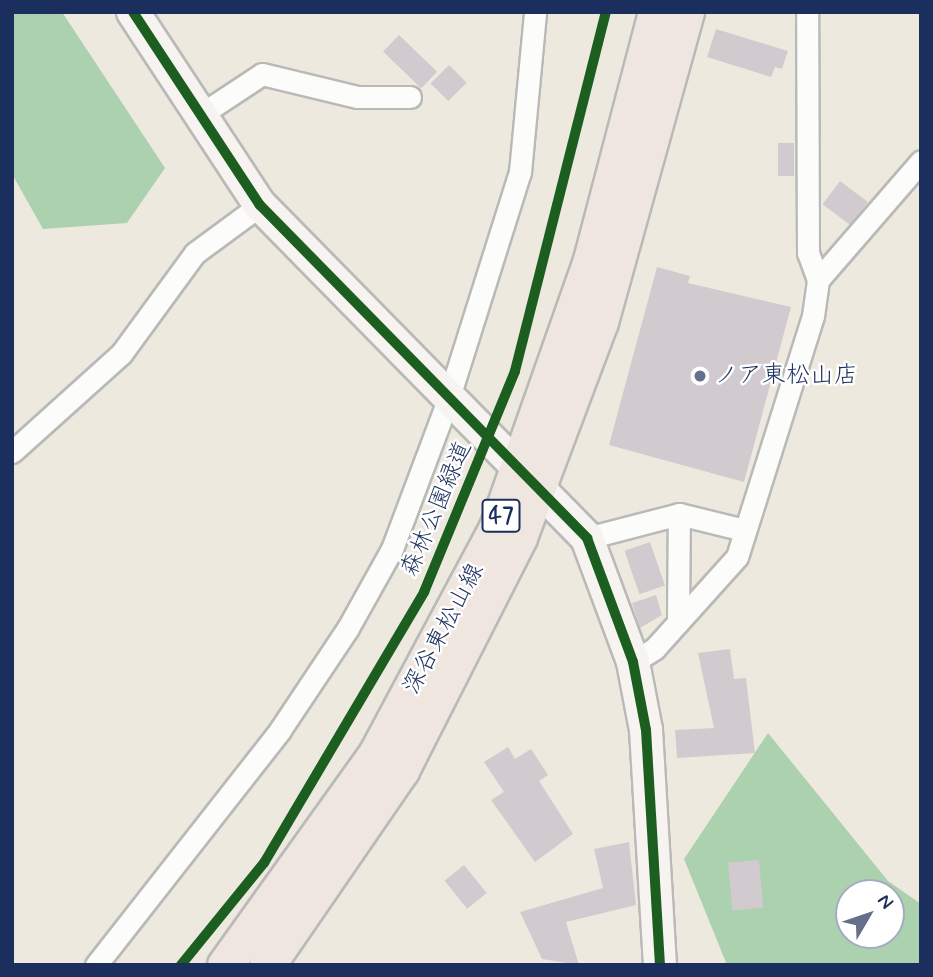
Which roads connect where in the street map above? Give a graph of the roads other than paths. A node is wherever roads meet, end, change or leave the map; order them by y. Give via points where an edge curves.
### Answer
1 (133, 12) edge
2 (535, 12) edge
3 (656, 12) edge
4 (686, 12) edge
5 (807, 12) edge
6 (410, 97) dead end
7 (201, 115) junction
8 (921, 161) edge
9 (260, 205) junction
10 (818, 280) junction
11 (448, 400) junction
12 (12, 452) edge
13 (528, 481) junction
14 (679, 514) junction
15 (744, 530) junction
16 (587, 538) junction
17 (678, 619) junction
18 (633, 662) junction
19 (96, 965) edge
20 (225, 965) edge
21 (267, 965) edge
22 (660, 965) edge

1 - 7 street
2 - 11 street via 520,172
3 - 13 main road, 深谷東松山線 / 47
4 - 13 main road, 深谷東松山線 / 47 via 600,322
5 - 10 street via 808,253
6 - 7 street via 357,97 262,74
7 - 9 street
8 - 10 street
9 - 11 street
9 - 12 street via 195,253 121,354
10 - 15 street via 813,316
11 - 13 street
11 - 19 street via 391,549 348,628 281,730
13 - 16 street
13 - 20 main road, 深谷東松山線 / 47 via 376,754
13 - 21 main road, 深谷東松山線 / 47 via 454,674 401,770
14 - 15 street
14 - 16 street
14 - 17 street
15 - 17 street via 737,557
16 - 18 street
17 - 18 street via 655,648
18 - 22 street via 646,730

